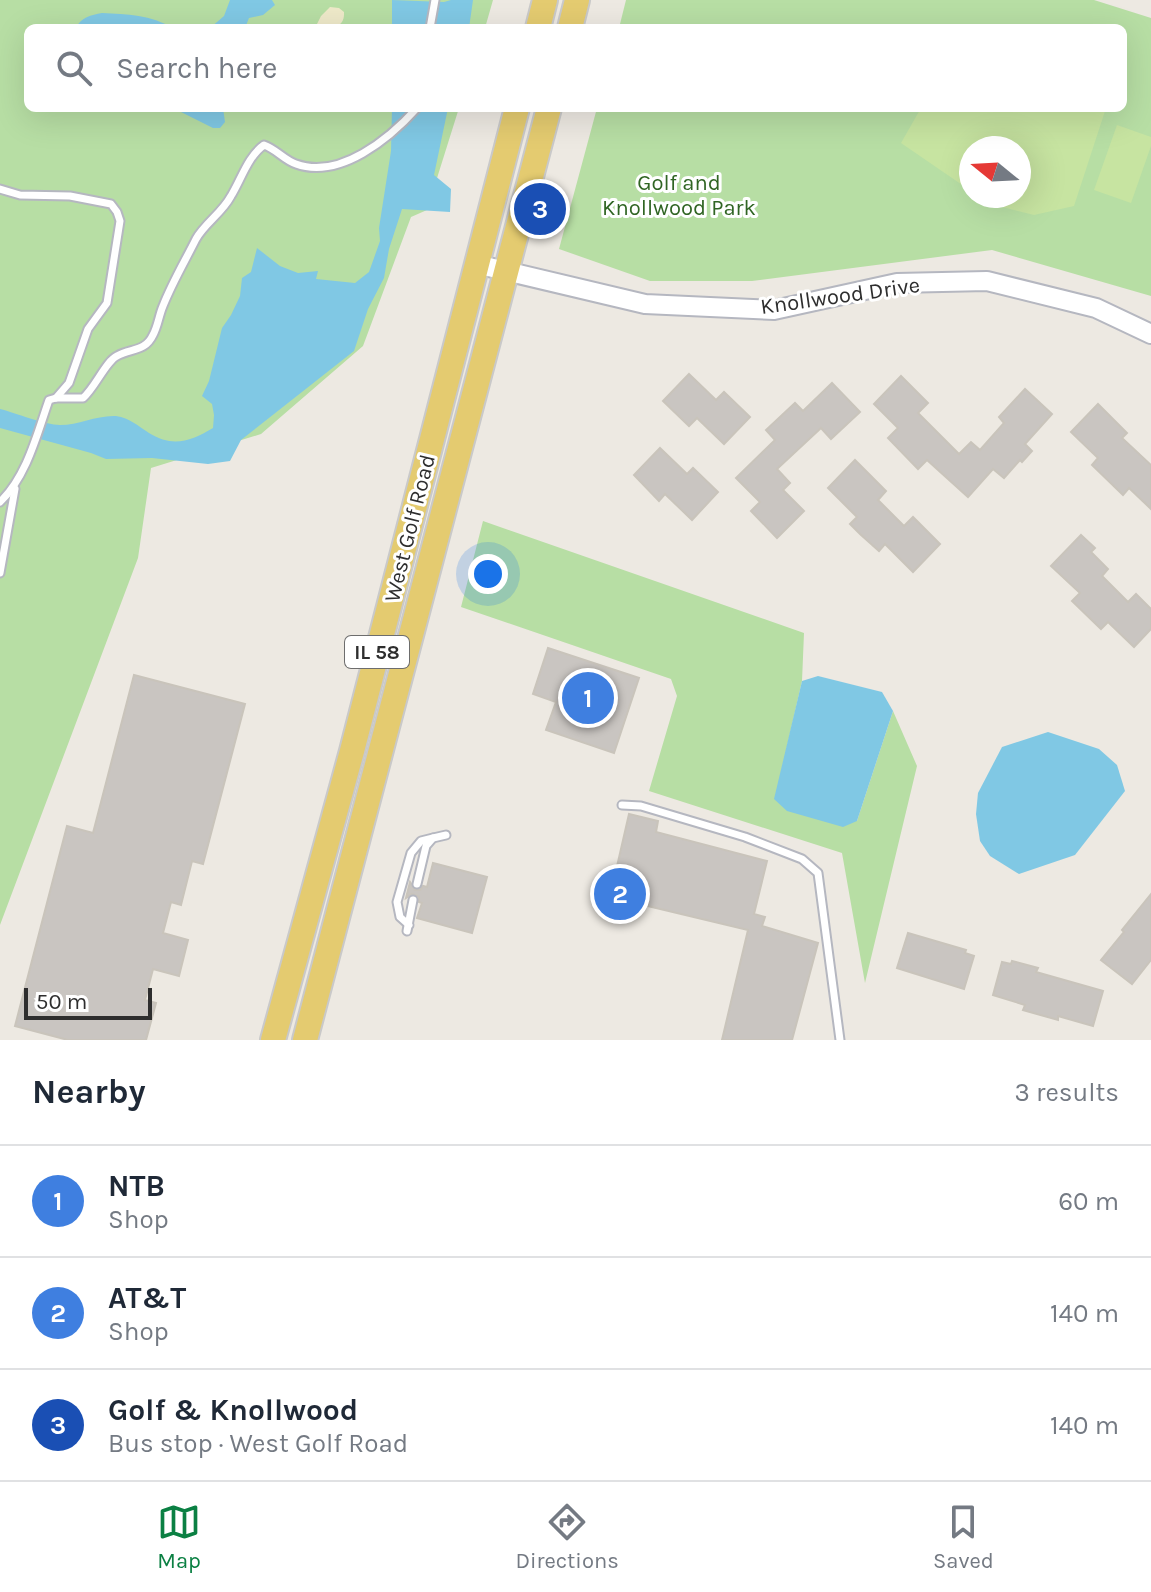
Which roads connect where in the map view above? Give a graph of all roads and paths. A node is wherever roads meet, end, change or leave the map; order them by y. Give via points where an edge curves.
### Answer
1 (435, 0) edge
2 (545, 0) edge
3 (577, 0) edge
4 (431, 24) edge
5 (539, 24) edge
6 (571, 24) edge
7 (413, 112) edge
8 (516, 112) edge
9 (548, 112) edge
10 (0, 189) edge
11 (476, 264) junction
12 (506, 271) junction
13 (1151, 334) edge
14 (53, 399) junction
15 (16, 483) junction
16 (0, 502) edge
17 (0, 573) edge
18 (622, 805) dead end
19 (446, 835) dead end
20 (433, 838) junction
21 (417, 884) dead end
22 (413, 900) dead end
23 (273, 1040) edge
24 (305, 1040) edge
25 (840, 1040) edge

1 - 4 lane
2 - 5 main road
3 - 6 main road
7 - 14 lane via 349,161 297,165 270,147 259,148 230,199 198,236 146,345 116,356 83,398
8 - 11 main road, West Golf Road / IL 58
9 - 12 main road, West Golf Road / IL 58
10 - 14 lane via 111,204 120,221 107,303 88,329 69,383
11 - 12 street, Knollwood Drive
11 - 23 main road, West Golf Road / IL 58
12 - 13 street, Knollwood Drive via 645,304 774,310 897,283 987,281 1096,308
12 - 24 main road, West Golf Road / IL 58
14 - 15 lane
15 - 16 lane
15 - 17 lane
18 - 25 lane via 745,837 802,859 818,873
19 - 20 lane
20 - 21 lane
20 - 22 lane via 421,841 407,865 397,902 408,928

